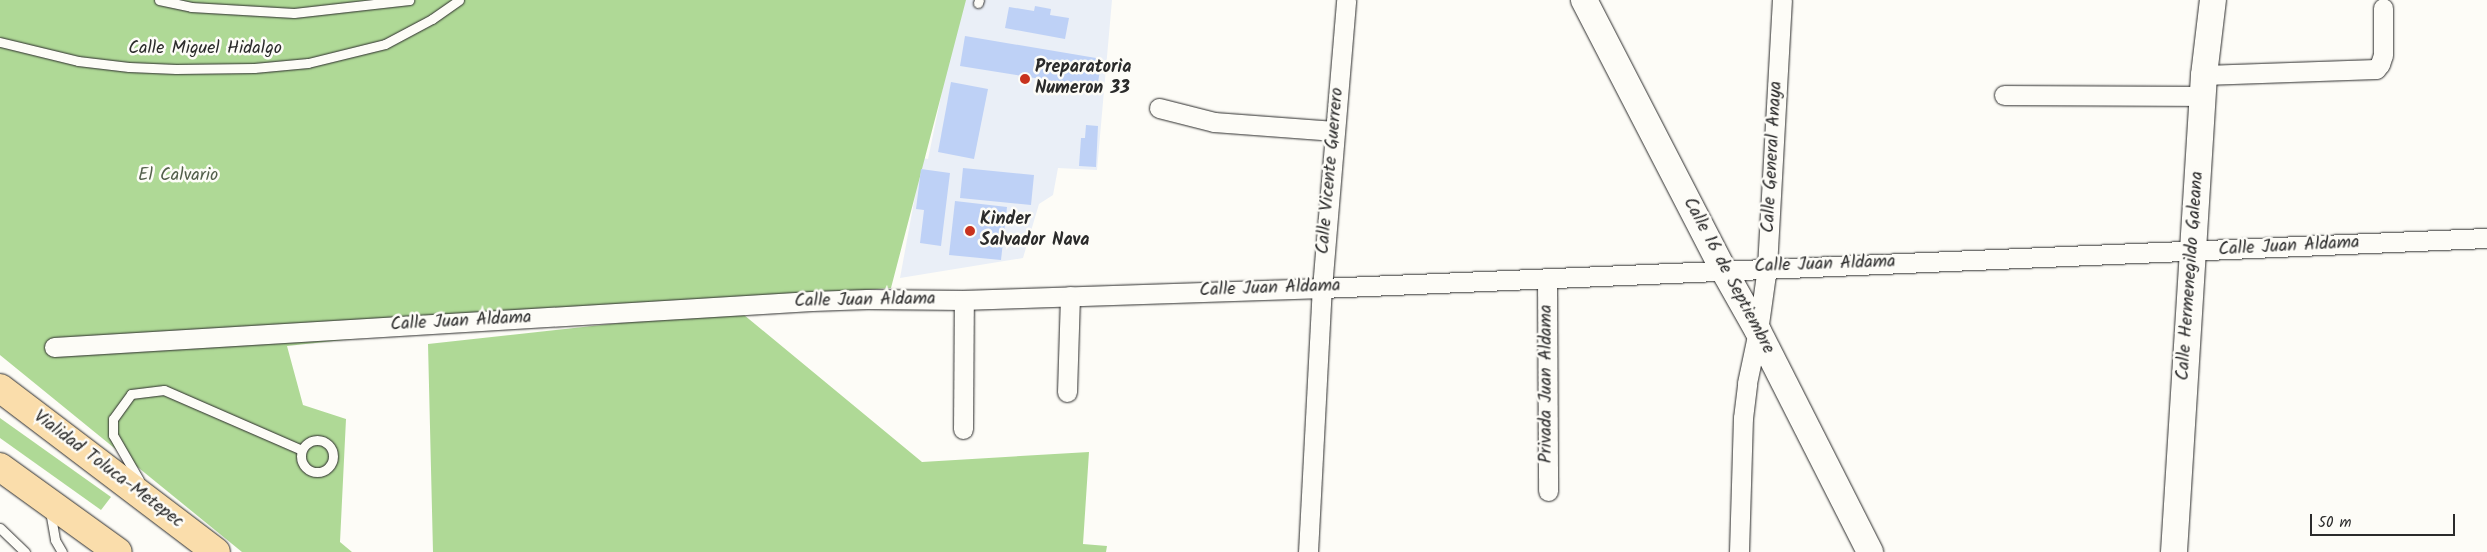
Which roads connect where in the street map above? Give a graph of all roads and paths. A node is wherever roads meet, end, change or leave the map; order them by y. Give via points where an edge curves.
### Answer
1 (159, 0) edge
2 (409, 0) edge
3 (459, 0) edge
4 (1346, 0) edge
5 (1584, 0) edge
6 (1782, 0) edge
7 (2213, 0) edge
8 (2383, 8) dead end
9 (0, 42) edge
10 (2203, 85) junction
11 (2004, 95) dead end
12 (1159, 108) dead end
13 (1335, 131) junction
14 (2487, 238) edge
15 (2193, 251) junction
16 (1767, 267) junction
17 (1723, 270) junction
18 (1547, 278) junction
19 (1322, 288) junction
20 (1070, 296) junction
21 (964, 300) junction
22 (1758, 331) junction
23 (54, 347) dead end
24 (0, 388) edge
25 (1067, 392) dead end
26 (964, 429) dead end
27 (302, 450) dead end
28 (0, 467) edge
29 (1548, 491) dead end
30 (141, 495) junction
31 (50, 503) junction
32 (0, 528) edge
33 (25, 552) edge
34 (62, 552) edge
35 (118, 552) edge
36 (216, 552) edge
37 (1308, 552) edge
38 (1739, 552) edge
39 (1870, 552) edge
40 (2174, 552) edge

1 - 2 lane via 191,7 294,13
3 - 9 lane, Calle Miguel Hidalgo via 432,19 385,44 308,63 254,68 176,69 103,64 29,51
4 - 13 street, Calle Vicente Guerrero
5 - 17 street, Calle 16 de Septiembre
6 - 16 street, Calle General Anaya
7 - 10 street, Calle Hermenegildo Galeana
8 - 10 street via 2383,55 2376,69
10 - 11 street
10 - 15 street, Calle Hermenegildo Galeana
12 - 13 street via 1214,122
13 - 19 street, Calle Vicente Guerrero
14 - 15 street, Calle Juan Aldama
15 - 16 street, Calle Juan Aldama
15 - 40 street, Calle Hermenegildo Galeana
16 - 17 street, Calle Juan Aldama
16 - 22 street, Calle General Anaya
17 - 18 street, Calle Juan Aldama
17 - 22 street, Calle 16 de Septiembre
18 - 19 street, Calle Juan Aldama
18 - 29 street, Privada Juan Aldama
19 - 20 street, Calle Juan Aldama
19 - 37 street, Calle Vicente Guerrero
20 - 21 street, Calle Juan Aldama
20 - 25 street
21 - 23 street, Calle Juan Aldama via 867,299 754,304
21 - 26 street
22 - 38 street, Calle General Anaya via 1743,418
22 - 39 street, Calle 16 de Septiembre
24 - 30 highway, Vialidad Toluca-Metepec
27 - 30 lane via 164,390 131,394 112,419 112,435 139,480
28 - 31 highway
30 - 36 highway, Vialidad Toluca-Metepec
31 - 34 lane via 55,540
31 - 35 highway
32 - 33 lane

